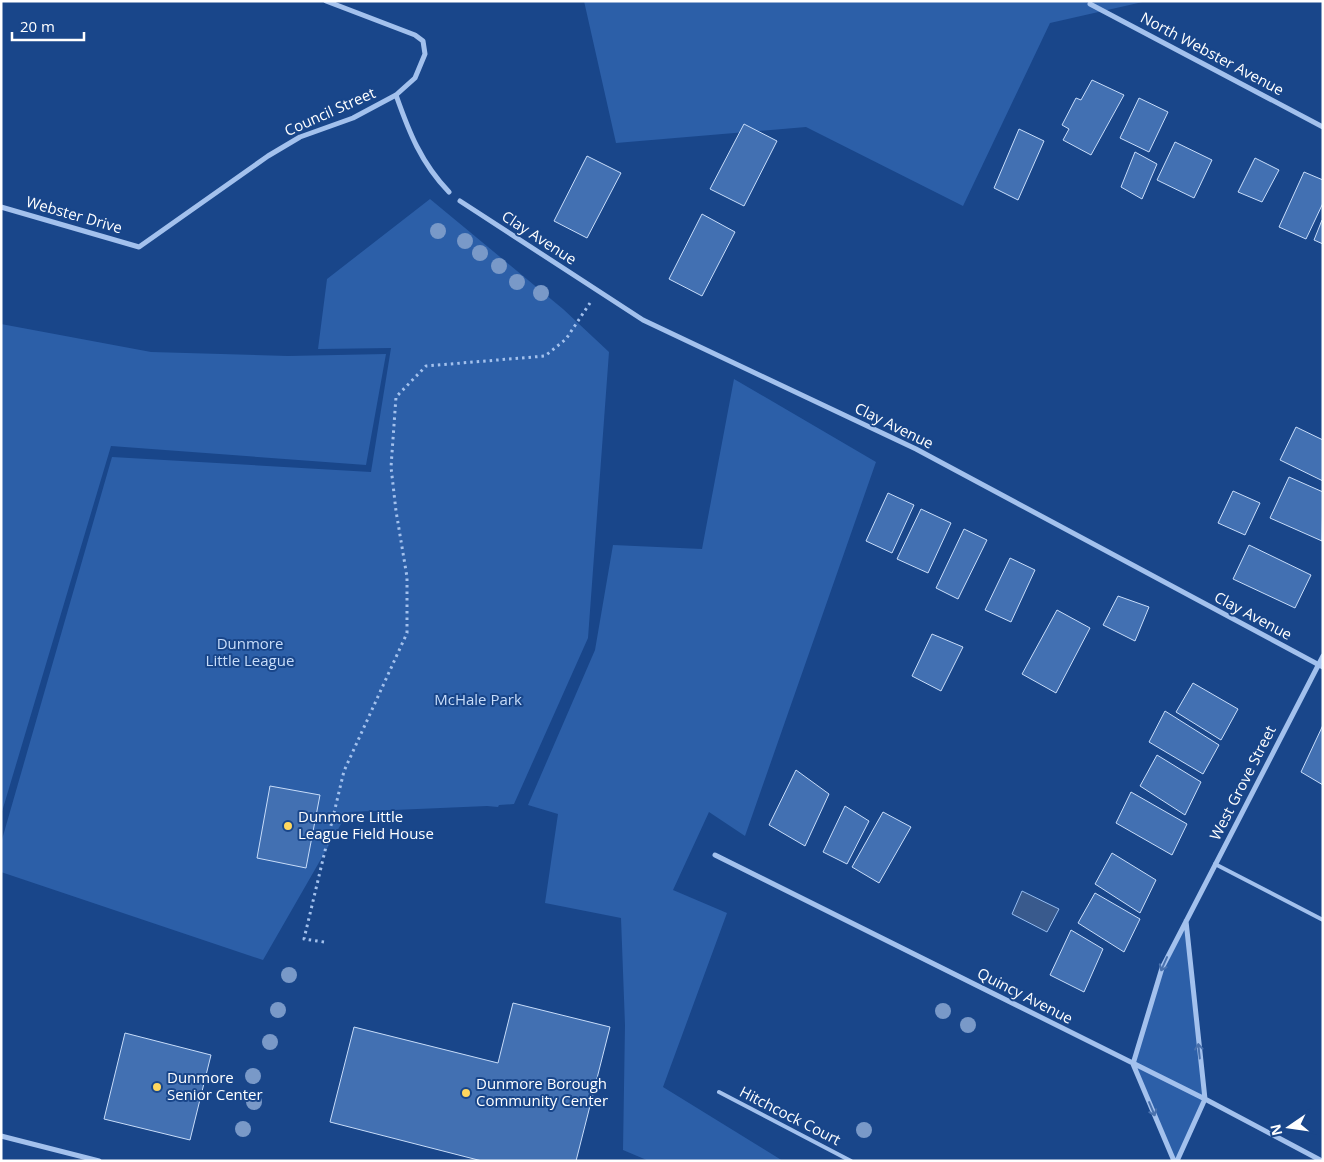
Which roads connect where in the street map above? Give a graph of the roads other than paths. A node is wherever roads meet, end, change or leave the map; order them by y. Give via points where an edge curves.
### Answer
1 (326, 1) edge
2 (1090, 4) dead end
3 (396, 94) junction
4 (1323, 127) edge
5 (449, 192) dead end
6 (460, 201) dead end
7 (1, 207) edge
8 (139, 247) joint
9 (1323, 656) edge
10 (1321, 666) edge
11 (715, 855) dead end
12 (1215, 864) junction
13 (1323, 920) edge
14 (1186, 921) junction
15 (1133, 1064) junction
16 (719, 1092) dead end
17 (1204, 1099) junction
18 (1, 1136) edge
19 (99, 1161) edge
20 (852, 1161) edge
21 (1176, 1161) edge
22 (1322, 1161) edge

1 - 3 street, Council Street via 423,41 425,54 415,78
2 - 4 street, North Webster Avenue
3 - 5 street via 419,153 435,178
3 - 8 street, Council Street via 353,118 300,137 268,156
6 - 10 street, Clay Avenue via 643,320 916,449
7 - 8 street, Webster Drive
9 - 10 street, West Grove Street
10 - 12 street, West Grove Street
11 - 15 street, Quincy Avenue
12 - 13 lane
12 - 14 street, West Grove Street
14 -> 15 street, West Grove Street via 1162,968
17 -> 14 street
15 - 17 street, Quincy Avenue
15 -> 21 street
16 - 20 lane, Hitchcock Court
17 - 21 street
17 - 22 street, Quincy Avenue
18 - 19 street

